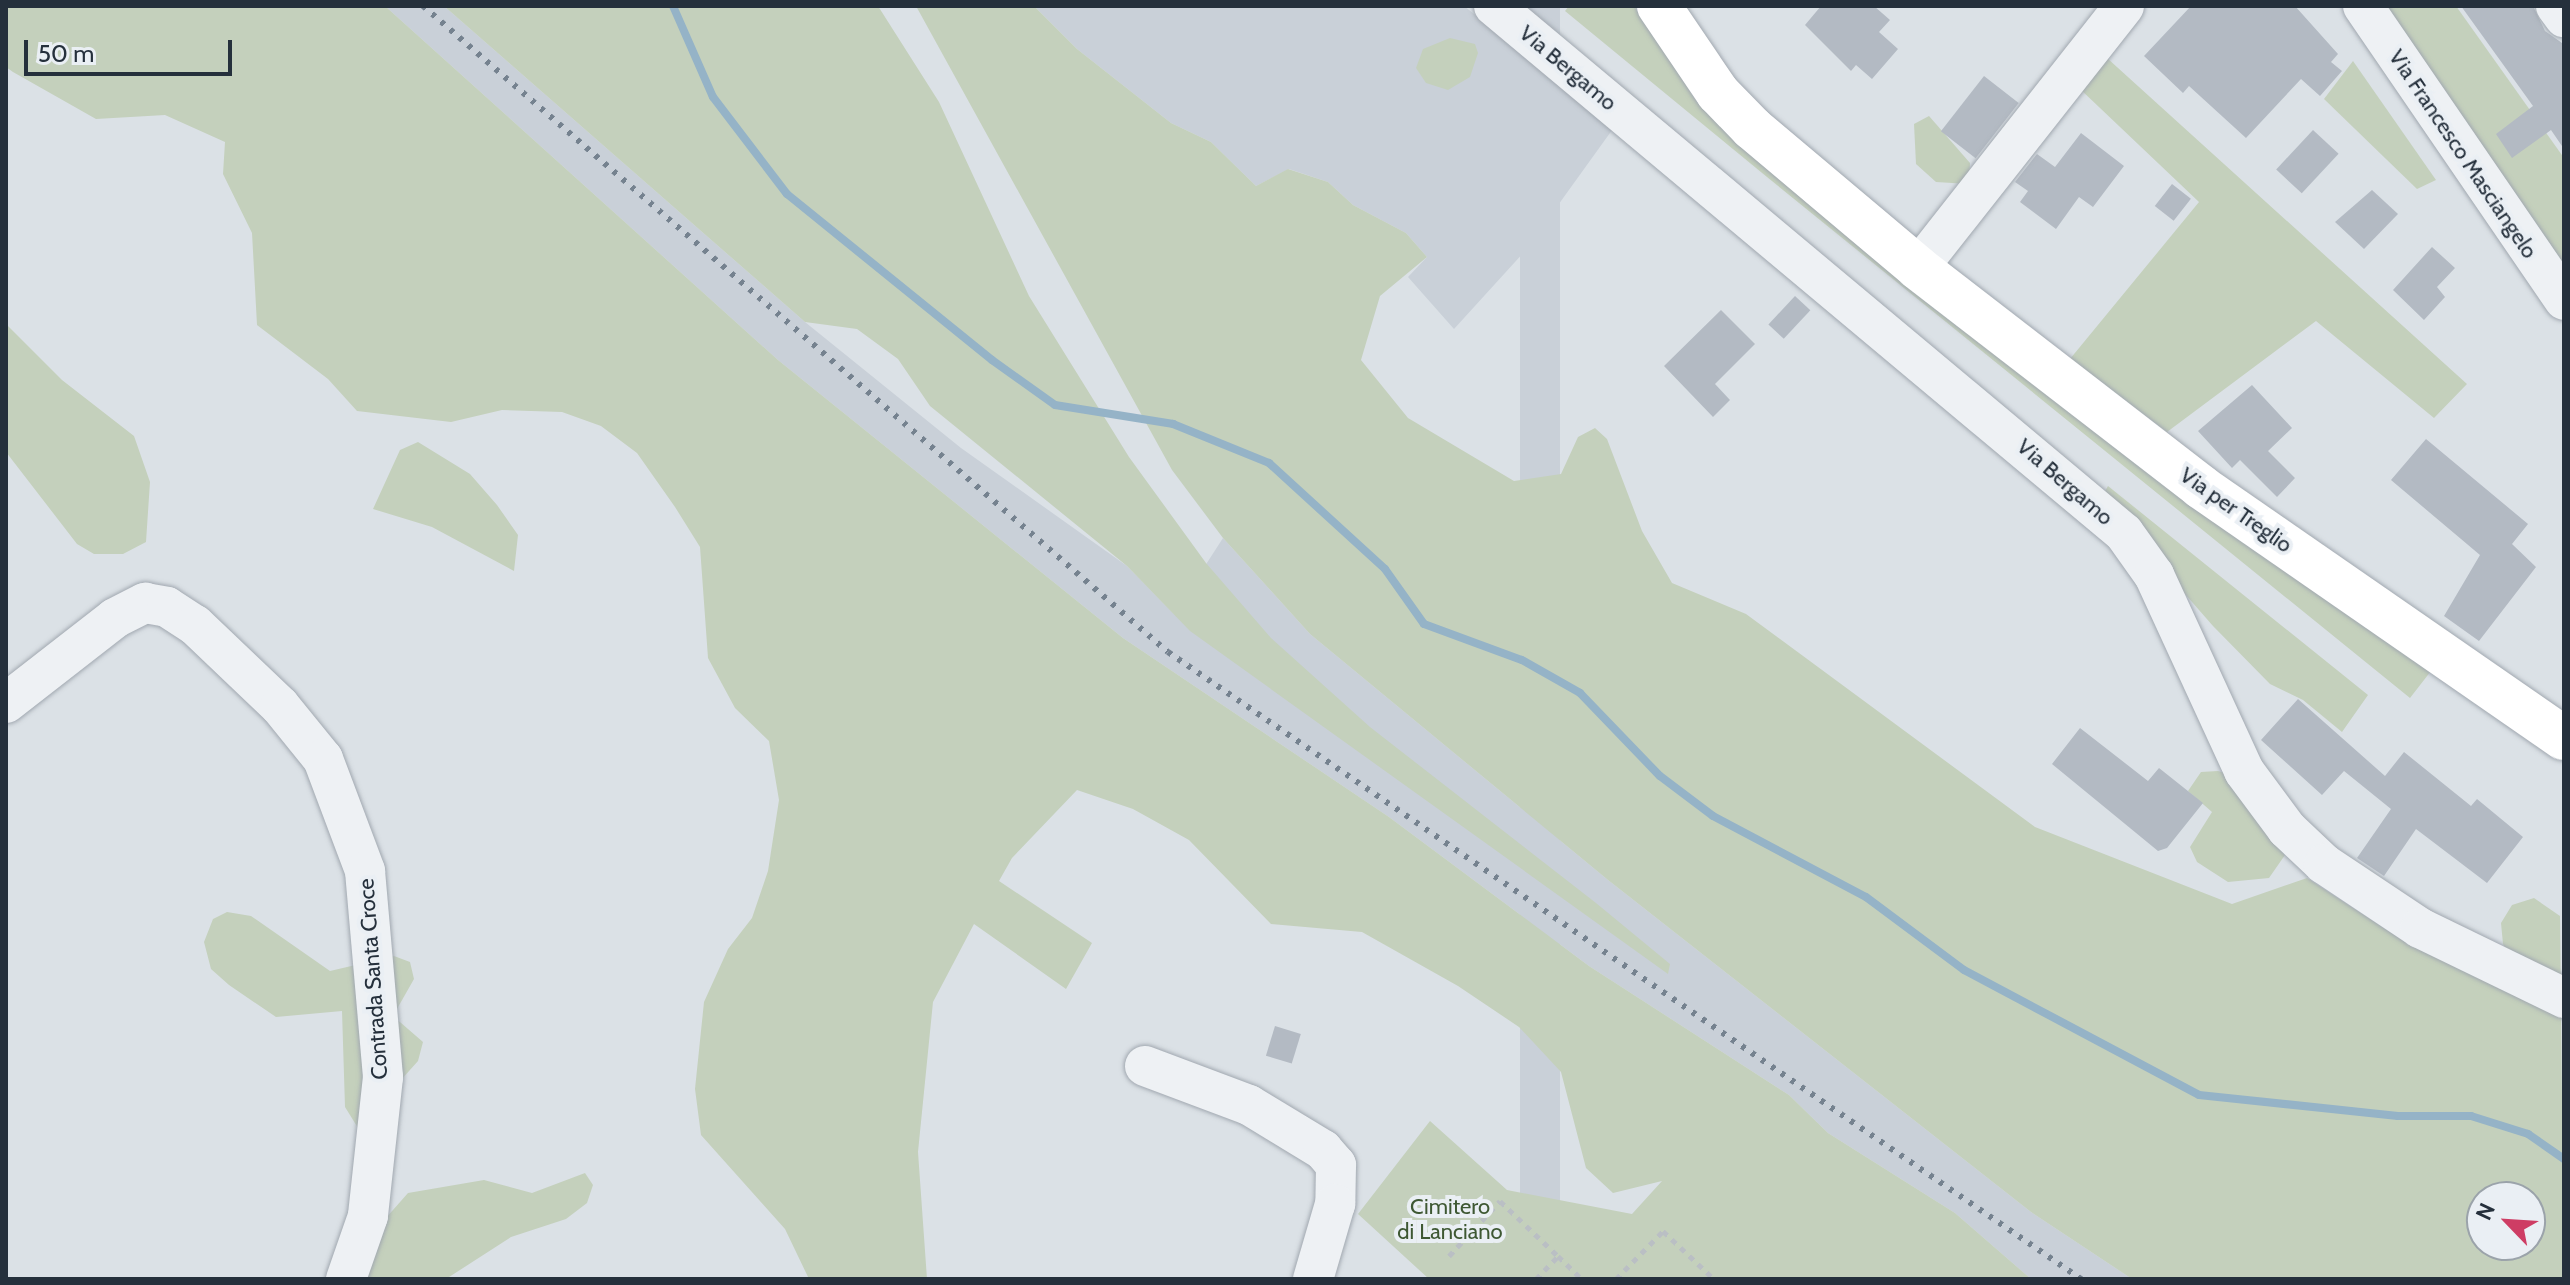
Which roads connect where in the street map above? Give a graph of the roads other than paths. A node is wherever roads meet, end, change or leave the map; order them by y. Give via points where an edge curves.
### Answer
1 (1659, 6) edge
2 (2363, 6) edge
3 (2556, 6) edge
4 (2113, 11) edge
5 (1518, 13) edge
6 (2564, 17) edge
7 (1918, 268) junction
8 (2564, 300) edge
9 (6, 703) edge
10 (2564, 738) edge
11 (2564, 998) edge
12 (1145, 1066) dead end
13 (346, 1279) edge
14 (1313, 1279) edge

1 - 7 main road, Via per Treglio via 1718,93 1752,128
2 - 8 street, Via Francesco Masciangelo
3 - 6 street
4 - 7 street
5 - 11 street, Via Bergamo via 2124,533 2154,575 2244,771 2287,829 2324,864 2420,928
7 - 10 main road, Via per Treglio via 2201,487
9 - 13 street, Contrada Santa Croce via 115,618 145,603 167,607 195,625 280,706 323,759 365,871 383,1077 368,1216
12 - 14 street via 1249,1105 1323,1150 1336,1165 1335,1204

